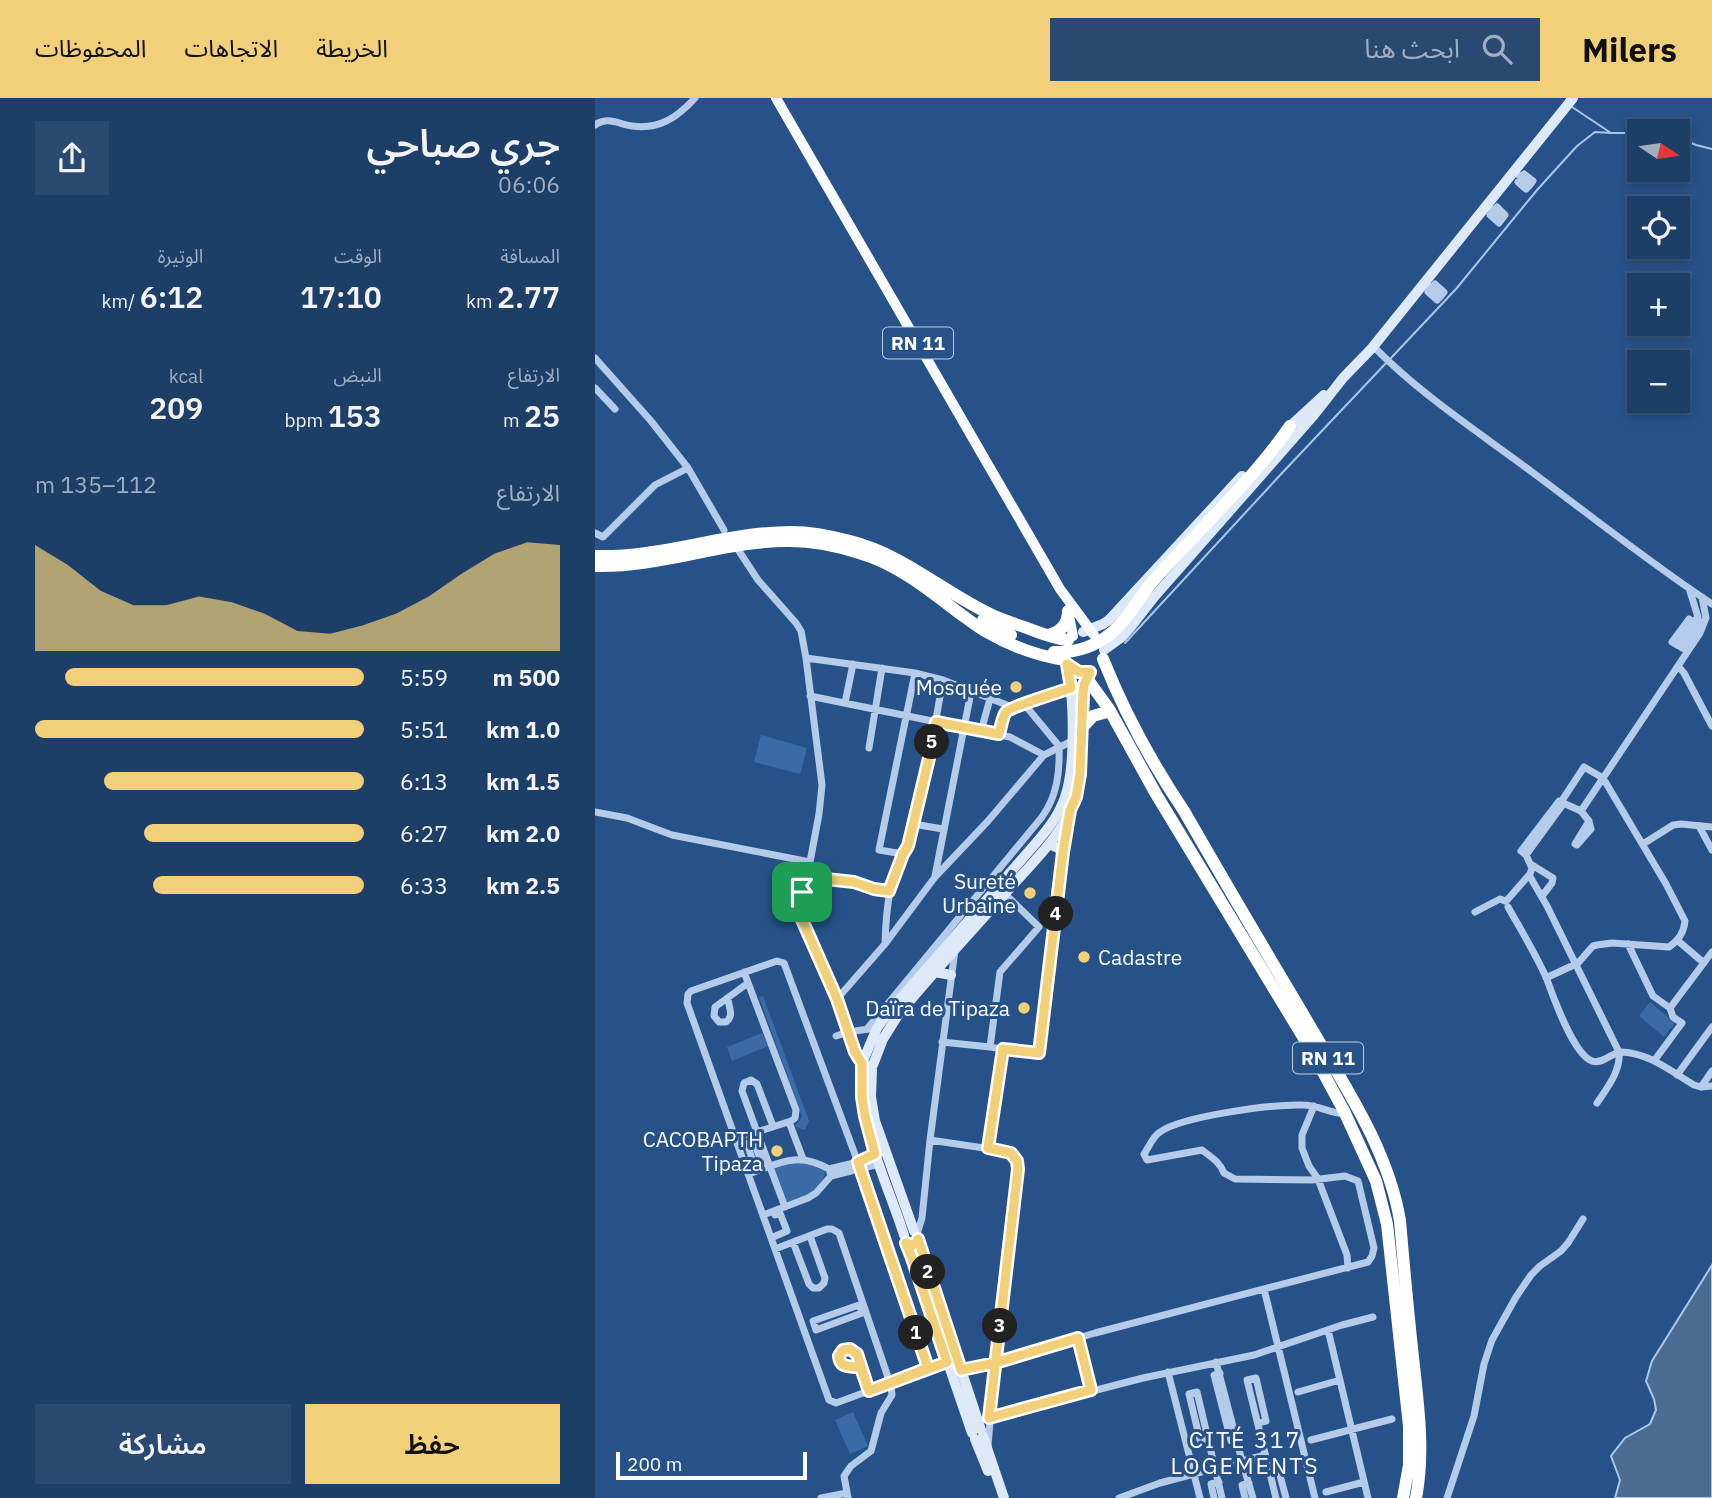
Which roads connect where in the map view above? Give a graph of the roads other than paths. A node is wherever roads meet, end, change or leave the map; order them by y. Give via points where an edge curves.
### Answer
1 (695, 98) edge
2 (776, 98) edge
3 (1573, 98) edge
4 (595, 125) edge
5 (1517, 174) junction
6 (1530, 185) dead end
7 (1490, 208) junction
8 (1502, 219) dead end
9 (1427, 285) junction
10 (1440, 297) dead end
11 (1373, 346) junction
12 (595, 358) edge
13 (1343, 379) junction
14 (595, 387) edge
15 (615, 409) dead end
16 (1290, 426) junction
17 (1271, 463) junction
18 (688, 468) junction
19 (1225, 503) junction
20 (724, 530) dead end
21 (595, 533) edge
22 (739, 551) dead end
23 (595, 556) edge
24 (595, 566) edge
25 (1689, 588) junction
26 (1060, 589) junction
27 (945, 595) junction
28 (1702, 597) junction
29 (1712, 604) edge
30 (1068, 611) junction
31 (1695, 619) junction
32 (1082, 634) junction
33 (1048, 635) junction
34 (1697, 639) junction
35 (1683, 648) junction
36 (1103, 655) junction
37 (806, 658) junction
38 (1066, 662) junction
39 (853, 664) junction
40 (1678, 666) junction
41 (882, 668) junction
42 (915, 673) junction
43 (1087, 674) junction
44 (943, 680) junction
45 (1071, 688) junction
46 (971, 692) junction
47 (810, 696) junction
48 (990, 699) junction
49 (845, 703) junction
50 (1025, 705) junction
51 (1013, 707) junction
52 (875, 709) junction
53 (1110, 711) junction
54 (905, 716) junction
55 (936, 722) junction
56 (1712, 726) edge
57 (965, 728) junction
58 (1081, 729) junction
59 (981, 731) junction
60 (999, 734) junction
61 (1072, 741) junction
62 (1059, 746) junction
63 (869, 748) dead end
64 (1044, 755) junction
65 (1603, 778) junction
66 (1562, 802) junction
67 (1070, 810) junction
68 (1581, 811) junction
69 (595, 812) edge
70 (1589, 821) dead end
71 (913, 824) junction
72 (1699, 826) junction
73 (1712, 827) edge
74 (943, 829) junction
75 (1049, 844) junction
76 (1643, 844) junction
77 (1712, 850) edge
78 (1063, 852) junction
79 (903, 854) junction
80 (810, 862) junction
81 (1532, 865) junction
82 (1529, 875) junction
83 (807, 877) junction
84 (935, 877) junction
85 (889, 891) junction
86 (1005, 894) junction
87 (1542, 896) junction
88 (1508, 902) junction
89 (1475, 912) dead end
90 (1039, 927) junction
91 (1054, 930) junction
92 (1677, 940) junction
93 (885, 944) junction
94 (1628, 944) junction
95 (955, 950) junction
96 (1712, 952) edge
97 (1704, 963) junction
98 (1576, 964) junction
99 (744, 972) junction
100 (935, 972) junction
101 (951, 975) junction
102 (1546, 978) junction
103 (748, 983) junction
104 (728, 998) dead end
105 (837, 999) junction
106 (1670, 1009) junction
107 (1712, 1027) edge
108 (872, 1028) junction
109 (848, 1032) junction
110 (836, 1037) dead end
111 (942, 1042) junction
112 (990, 1047) junction
113 (1003, 1049) junction
114 (1619, 1052) junction
115 (1654, 1061) junction
116 (866, 1066) junction
117 (1712, 1071) edge
118 (1677, 1075) junction
119 (1712, 1086) edge
120 (1701, 1087) junction
121 (1597, 1103) dead end
122 (1314, 1106) junction
123 (1345, 1114) junction
124 (789, 1122) junction
125 (773, 1126) junction
126 (758, 1136) junction
127 (930, 1140) junction
128 (737, 1142) junction
129 (988, 1148) junction
130 (803, 1159) junction
131 (877, 1159) junction
132 (768, 1163) junction
133 (859, 1165) junction
134 (747, 1170) junction
135 (830, 1172) junction
136 (1318, 1179) junction
137 (785, 1208) junction
138 (764, 1217) junction
139 (1583, 1219) dead end
140 (825, 1229) junction
141 (810, 1236) junction
142 (912, 1236) junction
143 (771, 1238) junction
144 (791, 1243) junction
145 (775, 1249) junction
146 (1348, 1268) junction
147 (1264, 1289) junction
148 (863, 1308) junction
149 (1373, 1317) dead end
150 (1328, 1330) junction
151 (1078, 1338) junction
152 (1277, 1348) junction
153 (947, 1362) junction
154 (1216, 1362) junction
155 (995, 1363) junction
156 (861, 1368) dead end
157 (928, 1368) junction
158 (961, 1370) junction
159 (1168, 1372) junction
160 (1340, 1380) junction
161 (890, 1383) junction
162 (1091, 1390) junction
163 (869, 1391) junction
164 (1298, 1392) dead end
165 (989, 1418) junction
166 (1392, 1419) dead end
167 (1258, 1423) junction
168 (1352, 1429) junction
169 (978, 1432) junction
170 (1208, 1438) junction
171 (1311, 1440) dead end
172 (988, 1453) junction
173 (1265, 1455) junction
174 (1241, 1461) junction
175 (1215, 1467) junction
176 (1269, 1470) junction
177 (1194, 1475) junction
178 (1219, 1482) junction
179 (1364, 1482) junction
180 (1249, 1483) junction
181 (1325, 1492) dead end
182 (847, 1496) edge
183 (821, 1498) edge
184 (1002, 1498) edge
185 (1119, 1498) edge
186 (1201, 1498) edge
187 (1214, 1498) edge
188 (1222, 1498) edge
189 (1245, 1498) edge
190 (1253, 1498) edge
191 (1276, 1498) edge
192 (1286, 1498) edge
193 (1315, 1498) edge
194 (1368, 1498) edge
195 (1403, 1498) edge
196 (1416, 1498) edge
197 (1447, 1498) edge

1 - 4 street via 670,121 660,124 633,126 608,120
2 - 26 main road, RN 11
3 - 5 main road
5 - 6 street via 1533,181
5 - 7 main road
7 - 8 street via 1497,207 1505,215
7 - 9 main road
9 - 10 street via 1434,284 1444,292
9 - 11 main road
11 - 13 main road
11 - 25 street via 1440,405
12 - 18 street
13 - 16 main road
13 - 17 main road
14 - 15 street
16 - 19 highway
16 - 32 main road via 1109,620
17 - 19 highway
17 - 36 main road
18 - 20 street
18 - 21 street via 655,485 604,537
19 - 27 highway via 1107,637 1070,652 1030,644
22 - 37 street via 796,623
23 - 27 highway via 636,555 755,535 809,533 883,552
24 - 27 highway via 771,542 812,542 882,561
25 - 28 street
25 - 31 street
26 - 30 main road, RN 11
26 - 32 main road, RN 11
27 - 33 highway
27 - 38 highway via 985,631
28 - 29 street
28 - 34 street via 1706,618
30 - 32 main road
30 - 33 highway via 1065,625
31 - 34 street
31 - 35 street
32 - 33 highway
32 - 36 main road, RN 11 via 1100,640
32 - 38 main road via 1064,648
34 - 35 street
35 - 40 street
36 - 43 main road via 1097,668
36 - 196 highway, RN 11 via 1136,733 1338,1074 1387,1170 1397,1202 1419,1412 1421,1459
37 - 39 street
37 - 47 street
38 - 43 main road, RN 11
38 - 45 main road
39 - 41 street
39 - 49 street
40 - 56 street
40 - 65 street
41 - 42 street
41 - 52 street
42 - 44 street
42 - 54 street
43 - 53 highway, RN 11
43 - 58 main road
44 - 46 street
44 - 55 street
45 - 50 street
45 - 61 main road
46 - 48 street
46 - 57 street
47 - 49 street
47 - 80 street via 822,785
48 - 51 street
48 - 59 street
49 - 52 street
50 - 51 street
50 - 62 street
51 - 60 street via 1005,712
52 - 54 street
52 - 63 street
53 - 58 highway via 1093,716
53 - 123 highway, RN 11
54 - 55 street
54 - 79 street via 879,850
55 - 57 street
55 - 71 street
57 - 59 street
57 - 74 street
58 - 67 main road via 1080,774
59 - 60 street
60 - 64 street
61 - 62 street
61 - 108 main road via 1068,786 1050,827
62 - 64 street
62 - 108 street via 1058,780 1048,810
64 - 84 street
65 - 66 street via 1584,767
65 - 68 street
65 - 76 street
66 - 68 street
66 - 81 street via 1521,850
67 - 75 main road
67 - 78 street
68 - 70 street
69 - 80 street via 672,835
71 - 74 street
71 - 79 street
72 - 73 street
72 - 76 street via 1672,825
72 - 77 street
74 - 84 street
75 - 78 main road
75 - 86 main road
76 - 92 street via 1685,921
78 - 91 street
79 - 85 street
80 - 83 street
81 - 82 street
81 - 87 street via 1553,878
82 - 87 street
82 - 88 street
83 - 85 street
83 - 105 street via 799,911
84 - 93 street
85 - 93 street
86 - 90 street
86 - 95 main road
87 - 98 street
88 - 89 street via 1500,899
88 - 102 street
90 - 91 street
90 - 112 street via 1000,972
91 - 113 street via 1039,1053
92 - 94 street via 1667,947
92 - 97 street
93 - 105 street
94 - 98 street via 1597,945
94 - 106 street via 1653,996
95 - 100 main road
95 - 101 street
96 - 97 street
97 - 106 street
98 - 102 street
98 - 114 street
99 - 103 street
99 - 128 street via 691,991 687,1001
99 - 133 street via 778,961 785,964
100 - 101 main road
100 - 116 main road via 889,1028
101 - 111 street
102 - 114 street via 1584,1055 1598,1061
103 - 104 street
103 - 124 street via 796,1110
105 - 109 street
106 - 115 street via 1682,1023
107 - 118 street
108 - 109 street
108 - 116 main road
109 - 110 street
109 - 116 street
111 - 112 street
111 - 127 street
112 - 113 street
113 - 129 street
114 - 115 street
114 - 121 street via 1618,1068
115 - 118 street
116 - 131 main road via 862,1097
116 - 142 main road via 875,1121
117 - 120 street
118 - 120 street
119 - 120 street
122 - 123 street
122 - 136 street via 1302,1135 1302,1148
122 - 136 street via 1248,1109 1177,1123 1158,1133 1144,1154 1147,1160 1202,1150 1235,1179
123 - 195 highway, RN 11 via 1375,1181 1387,1224 1409,1426
124 - 125 street
124 - 130 street
125 - 126 street
125 - 126 street via 757,1084 743,1084 741,1090
126 - 128 street
126 - 132 street via 754,1141 757,1152 761,1162
127 - 129 street
127 - 142 street via 922,1218
128 - 134 street via 747,1143 754,1165
129 - 155 street via 1011,1153 1018,1169
130 - 132 street
130 - 135 street
131 - 133 street
131 - 142 main road
132 - 134 street
132 - 137 street
133 - 135 street
133 - 157 street
134 - 138 street
135 - 137 street via 814,1195
136 - 146 street
136 - 146 street via 1345,1176 1358,1181 1374,1248 1368,1262
137 - 138 street
138 - 143 street
138 - 143 street via 780,1213 784,1222 787,1231
139 - 197 street via 1561,1251 1531,1275 1492,1340 1474,1416
140 - 141 street
140 - 144 street via 788,1240
140 - 148 street via 839,1233
141 - 144 street
141 - 144 street via 825,1279 819,1288 809,1284
142 - 153 main road via 912,1258
142 - 158 main road
143 - 145 street
144 - 145 street
145 - 163 street via 829,1400 836,1403
146 - 147 street
147 - 151 street
147 - 152 street
148 - 148 street via 859,1305 813,1321 816,1330 862,1313
148 - 161 street
149 - 150 street
150 - 152 street
150 - 160 street
151 - 155 street
151 - 162 street
152 - 154 street
152 - 193 street
153 - 157 street
153 - 169 main road
154 - 159 street
154 - 174 street
155 - 158 street
155 - 165 street
156 - 163 street
157 - 161 street
158 - 169 main road
159 - 162 street
159 - 177 street
160 - 164 street
160 - 168 street
161 - 163 street
161 - 182 street via 892,1395 880,1417 874,1444 844,1476
162 - 165 street
165 - 169 street
165 - 172 street
166 - 168 street
167 - 167 street via 1247,1380 1256,1378 1266,1421
167 - 173 street
168 - 171 street
168 - 179 street
169 - 172 main road
169 - 184 main road
170 - 170 street via 1200,1440 1189,1394 1197,1392
170 - 175 street
172 - 184 main road
173 - 174 street
173 - 176 street
174 - 175 street
174 - 180 street
175 - 177 street
175 - 178 street
176 - 191 street
176 - 192 street via 1278,1468
177 - 185 street
177 - 186 street
178 - 187 street via 1211,1484
178 - 188 street
179 - 181 street
179 - 194 street
180 - 189 street via 1242,1485
180 - 190 street
182 - 183 street

